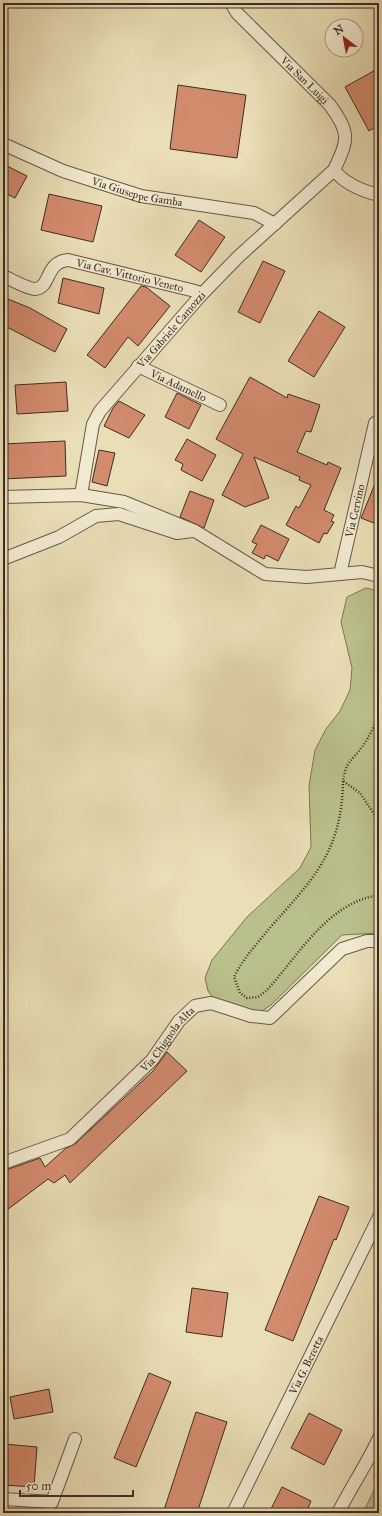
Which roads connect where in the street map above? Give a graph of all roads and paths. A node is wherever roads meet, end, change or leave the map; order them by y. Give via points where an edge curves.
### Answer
1 (231, 3) edge
2 (3, 144) edge
3 (334, 170) junction
4 (310, 192) joint
5 (379, 195) edge
6 (275, 224) junction
7 (3, 276) edge
8 (202, 294) junction
9 (138, 366) junction
10 (220, 405) dead end
11 (374, 423) dead end
12 (81, 495) junction
13 (3, 497) edge
14 (194, 531) junction
15 (3, 559) edge
16 (340, 574) junction
17 (379, 576) edge
18 (379, 717) edge
19 (343, 781) junction
20 (379, 821) edge
21 (379, 895) edge
22 (379, 941) edge
23 (3, 1163) edge
24 (379, 1217) edge
25 (379, 1438) edge
26 (75, 1439) dead end
27 (3, 1499) edge
28 (53, 1508) edge
29 (233, 1513) edge
30 (338, 1513) edge

1 - 3 street, Via San Luigi via 237,13 330,105 341,121 346,133 346,142
2 - 6 street, Via Giuseppe Gamba via 63,171 141,196 254,213
3 - 4 street, Via San Luigi
3 - 5 street via 341,178 366,192
4 - 6 street, Via Gabriele Camozzi
6 - 8 street, Via Gabriele Camozzi
7 - 8 street, Via Cav. Vittorio Veneto via 34,289 40,288 54,265 68,260
8 - 9 street, Via Gabriele Camozzi
9 - 10 street, Via Adamello
9 - 12 street, Via Gabriele Camozzi via 100,411 93,424
11 - 16 street, Via Cervino
12 - 13 street
12 - 14 street via 124,502
14 - 15 street via 177,533 119,514 96,516 59,537
14 - 16 street via 265,574 307,577
16 - 17 street via 362,572
18 - 19 path via 362,748 352,756 345,769
19 - 20 path via 360,793
19 - 21 path via 343,796 332,847 320,870 303,892 238,967 234,977 240,993 247,998 258,997 267,990 314,933 336,914 354,903
22 - 23 street, Via Chignola Alta via 367,941 342,949 270,1018 251,1016 211,1004 195,1006 178,1021 152,1060 70,1139
24 - 29 street, Via G. Beretta
25 - 30 street
26 - 28 street
27 - 28 street

